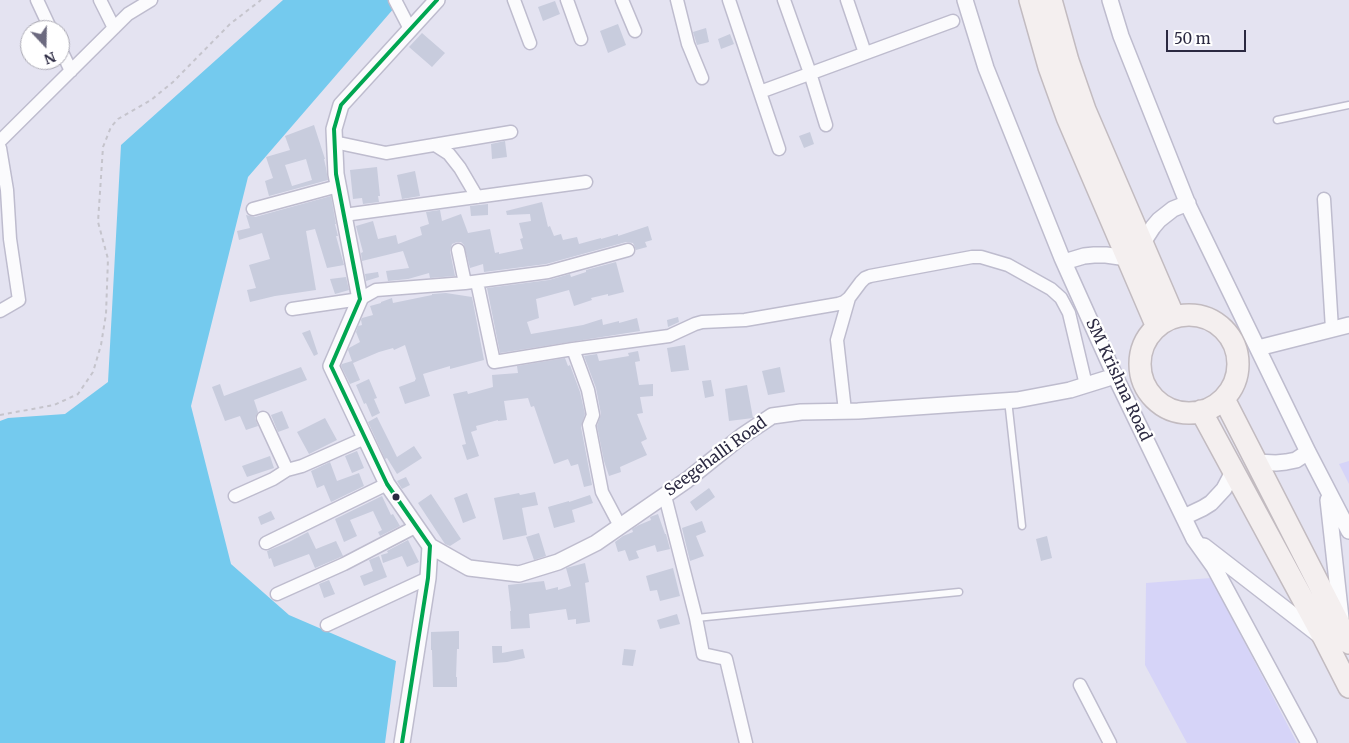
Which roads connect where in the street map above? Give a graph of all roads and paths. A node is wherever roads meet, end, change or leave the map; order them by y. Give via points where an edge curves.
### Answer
1 (37, 0) edge
2 (100, 0) edge
3 (151, 0) edge
4 (261, 0) edge
5 (437, 0) edge
6 (514, 0) edge
7 (567, 0) edge
8 (622, 0) edge
9 (677, 0) edge
10 (729, 0) edge
11 (784, 0) edge
12 (848, 0) edge
13 (965, 0) edge
14 (1030, 0) edge
15 (1051, 0) edge
16 (1110, 0) edge
17 (397, 5) edge
18 (46, 20) edge
19 (953, 21) dead end
20 (114, 28) junction
21 (410, 29) junction
22 (635, 31) dead end
23 (581, 39) dead end
24 (530, 43) dead end
25 (865, 53) junction
26 (71, 71) joint
27 (810, 73) junction
28 (702, 78) dead end
29 (760, 92) junction
30 (1349, 105) edge
31 (1277, 120) dead end
32 (826, 125) dead end
33 (511, 132) dead end
34 (0, 141) edge
35 (334, 142) junction
36 (435, 145) junction
37 (0, 148) edge
38 (779, 149) dead end
39 (586, 182) dead end
40 (338, 186) junction
41 (3, 191) edge
42 (477, 197) junction
43 (1324, 199) dead end
44 (1188, 203) junction
45 (254, 209) dead end
46 (344, 215) junction
47 (5, 240) edge
48 (458, 250) dead end
49 (628, 250) dead end
50 (1135, 251) junction
51 (1064, 262) junction
52 (471, 282) junction
53 (849, 298) junction
54 (360, 299) junction
55 (292, 309) dead end
56 (0, 311) edge
57 (1165, 322) junction
58 (1349, 325) edge
59 (1332, 329) junction
60 (1258, 348) junction
61 (573, 349) junction
62 (1115, 376) junction
63 (1086, 385) junction
64 (1224, 399) junction
65 (1008, 400) junction
66 (845, 411) junction
67 (1201, 411) junction
68 (0, 415) edge
69 (264, 418) dead end
70 (365, 438) junction
71 (1308, 452) junction
72 (1256, 462) junction
73 (287, 470) junction
74 (1234, 472) junction
75 (387, 484) junction
76 (1327, 491) junction
77 (234, 496) dead end
78 (665, 496) junction
79 (1184, 517) junction
80 (620, 526) junction
81 (1022, 526) dead end
82 (415, 527) junction
83 (1349, 531) edge
84 (1194, 539) junction
85 (266, 543) dead end
86 (430, 546) junction
87 (428, 578) junction
88 (959, 592) dead end
89 (277, 594) dead end
90 (696, 618) junction
91 (327, 625) dead end
92 (1338, 637) edge
93 (1080, 685) dead end
94 (1349, 687) edge
95 (402, 743) edge
96 (746, 743) edge
97 (1110, 743) edge
98 (1309, 743) edge

1 - 18 street
2 - 20 street
3 - 20 street via 128,14
4 - 68 path via 230,24 173,82 111,127 103,147 98,222 108,260 106,314 93,372 78,394 54,405
5 - 21 street
6 - 24 street
7 - 23 street
8 - 22 street
9 - 28 street via 688,44
10 - 29 street
11 - 27 street
12 - 25 street
13 - 51 street, SM Krishna Road via 986,68
14 - 50 highway via 1067,117
15 - 50 highway via 1075,84
16 - 44 street via 1121,36
17 - 21 street
19 - 25 street
20 - 26 street
21 - 35 street via 341,105
25 - 27 street
26 - 34 street
27 - 29 street
27 - 32 street
29 - 38 street
30 - 31 lane
33 - 36 street
35 - 36 street via 386,153
35 - 40 street
36 - 42 street via 449,154
37 - 41 street
39 - 42 street
40 - 45 street
40 - 46 street
41 - 47 street
42 - 46 street
43 - 59 street
44 - 50 street via 1159,220
44 - 60 street
46 - 54 street
47 - 56 street via 19,300
48 - 52 street
49 - 52 street via 548,272
50 - 51 street via 1084,256
50 - 57 highway
51 - 62 street, SM Krishna Road
52 - 54 street via 376,290
52 - 61 street via 494,362
53 - 61 street via 838,304 751,319 702,322 669,336
53 - 63 street via 870,276 972,257 1008,265 1051,288 1066,305
53 - 66 street via 837,340
54 - 55 street
54 - 70 street via 331,366
57 - 64 highway via 1190,314 1208,318 1224,328 1237,351 1238,368 1234,386
57 - 67 highway via 1149,335 1141,352 1140,370 1146,387 1157,401 1172,410
58 - 59 street
59 - 60 street
60 - 71 street
61 - 80 street via 588,390 593,415 589,425 602,492
62 - 63 street, Seegehalli Road
62 - 79 street, SM Krishna Road
63 - 65 street, Seegehalli Road
64 - 67 highway
64 - 72 highway
65 - 66 street, Seegehalli Road
65 - 81 lane
66 - 78 street, Seegehalli Road via 772,416
67 - 74 highway
69 - 73 street
70 - 73 street
70 - 75 street
71 - 72 street via 1286,462
71 - 76 street
72 - 92 highway
73 - 77 street
74 - 79 street via 1211,503
74 - 92 highway
75 - 82 street
75 - 85 street
76 - 83 street
76 - 92 street
78 - 80 street, Seegehalli Road
78 - 90 street
79 - 84 street, SM Krishna Road
80 - 86 street, Seegehalli Road via 596,543 558,562 519,574 469,568
82 - 86 street
82 - 89 street
84 - 92 street
84 - 98 street, SM Krishna Road via 1214,568
86 - 87 street
87 - 91 street
87 - 95 street
88 - 90 lane
90 - 96 street via 702,654 726,659
92 - 94 highway
93 - 97 street

